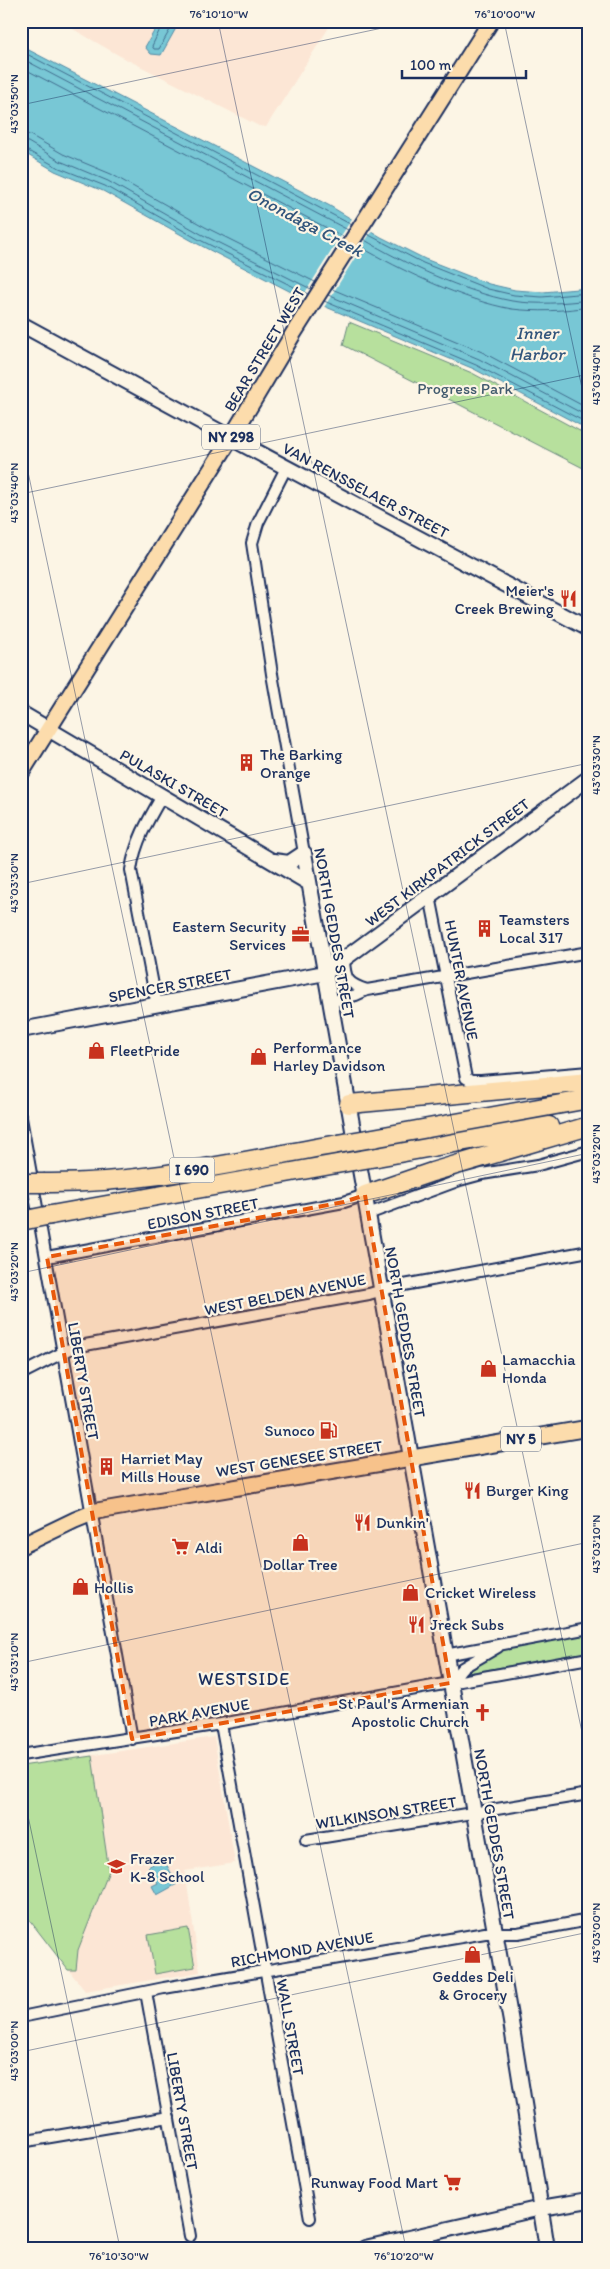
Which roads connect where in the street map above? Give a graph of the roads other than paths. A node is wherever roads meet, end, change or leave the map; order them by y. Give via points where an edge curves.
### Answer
1 (491, 21) edge
2 (21, 324) edge
3 (231, 438) junction
4 (286, 468) junction
5 (589, 629) edge
6 (21, 713) edge
7 (49, 729) junction
8 (21, 773) edge
9 (589, 778) edge
10 (162, 796) junction
11 (304, 853) junction
12 (274, 861) junction
13 (309, 883) junction
14 (430, 896) junction
15 (589, 952) edge
16 (344, 960) junction
17 (325, 973) junction
18 (447, 977) junction
19 (367, 990) junction
20 (330, 1002) junction
21 (157, 1006) junction
22 (21, 1030) edge
23 (589, 1072) edge
24 (589, 1082) edge
25 (589, 1099) edge
26 (349, 1104) junction
27 (21, 1118) edge
28 (589, 1119) edge
29 (589, 1126) edge
30 (589, 1151) edge
31 (21, 1183) edge
32 (365, 1195) junction
33 (368, 1214) junction
34 (24, 1220) edge
35 (589, 1251) edge
36 (46, 1258) junction
37 (381, 1291) junction
38 (64, 1352) junction
39 (21, 1374) edge
40 (589, 1428) edge
41 (410, 1457) junction
42 (92, 1513) junction
43 (21, 1546) edge
44 (589, 1628) edge
45 (503, 1644) junction
46 (445, 1655) junction
47 (589, 1658) edge
48 (450, 1684) junction
49 (220, 1724) junction
50 (132, 1739) junction
51 (21, 1755) edge
52 (589, 1794) edge
53 (474, 1813) junction
54 (306, 1840) dead end
55 (589, 1920) edge
56 (496, 1934) junction
57 (266, 1970) junction
58 (146, 1992) junction
59 (21, 2017) edge
60 (169, 2117) junction
61 (21, 2142) edge
62 (589, 2200) edge
63 (541, 2208) junction
64 (310, 2218) dead end
65 (190, 2236) dead end
66 (365, 2248) edge
67 (547, 2248) edge

1 - 3 main road, BEAR STREET WEST / NY 298
2 - 3 main road, VAN RENSSELAER STREET
3 - 4 main road, VAN RENSSELAER STREET
3 - 7 main road, BEAR STREET WEST / NY 298
4 - 5 main road, VAN RENSSELAER STREET
4 - 11 street, NORTH GEDDES STREET via 258,523 252,549
6 - 7 main road, PULASKI STREET
7 - 8 main road, BEAR STREET WEST / NY 298
7 - 10 main road, PULASKI STREET
9 - 14 main road, WEST KIRKPATRICK STREET
10 - 12 main road, PULASKI STREET
10 - 21 street via 140,835 131,870
11 - 12 main road via 288,863
11 - 13 main road, NORTH GEDDES STREET
12 - 13 main road, PULASKI STREET
13 - 17 main road, NORTH GEDDES STREET
14 - 16 main road, WEST KIRKPATRICK STREET
14 - 18 street, HUNTER AVENUE
15 - 18 street
16 - 17 main road, WEST KIRKPATRICK STREET
16 - 19 street via 347,979 354,986
17 - 20 main road, NORTH GEDDES STREET
17 - 21 main road, SPENCER STREET
18 - 19 street
18 - 23 street, HUNTER AVENUE via 466,1078 471,1081
19 - 20 street
20 - 26 main road, NORTH GEDDES STREET
21 - 22 main road, SPENCER STREET
24 - 26 highway
25 - 31 highway, I 690, bridge via 157,1176 83,1183
26 - 32 main road, NORTH GEDDES STREET
27 - 36 street, LIBERTY STREET
28 - 34 highway, I 690, bridge
29 - 32 highway via 450,1166
30 - 33 street via 460,1180
32 - 33 main road, NORTH GEDDES STREET
32 - 36 street, EDISON STREET via 344,1202
33 - 37 main road, NORTH GEDDES STREET
35 - 37 street, WEST BELDEN AVENUE
36 - 38 street, LIBERTY STREET
37 - 38 street, WEST BELDEN AVENUE via 92,1343
37 - 41 main road, NORTH GEDDES STREET
38 - 39 street, WEST BELDEN AVENUE
38 - 42 street, LIBERTY STREET
40 - 41 main road, WEST GENESEE STREET / NY 5
41 - 42 main road, WEST GENESEE STREET / NY 5
41 - 46 main road, NORTH GEDDES STREET
42 - 43 main road, WEST GENESEE STREET / NY 5
42 - 50 street, LIBERTY STREET
44 - 45 street
45 - 46 street
45 - 48 street via 462,1668
46 - 48 main road, NORTH GEDDES STREET
47 - 48 street, PARK AVENUE
48 - 49 street, PARK AVENUE
48 - 53 main road, NORTH GEDDES STREET
49 - 50 street, PARK AVENUE
49 - 57 street, WALL STREET
50 - 51 street, PARK AVENUE
52 - 53 street, WILKINSON STREET
53 - 54 street, WILKINSON STREET
53 - 56 main road, NORTH GEDDES STREET
55 - 56 street, RICHMOND AVENUE
56 - 57 street, RICHMOND AVENUE via 485,1933
56 - 63 main road, NORTH GEDDES STREET
57 - 58 street, RICHMOND AVENUE
57 - 64 street, WALL STREET
58 - 59 street, RICHMOND AVENUE
58 - 60 street, LIBERTY STREET
60 - 61 street
60 - 65 street, LIBERTY STREET
62 - 63 main road
63 - 66 main road
63 - 67 main road, NORTH GEDDES STREET

